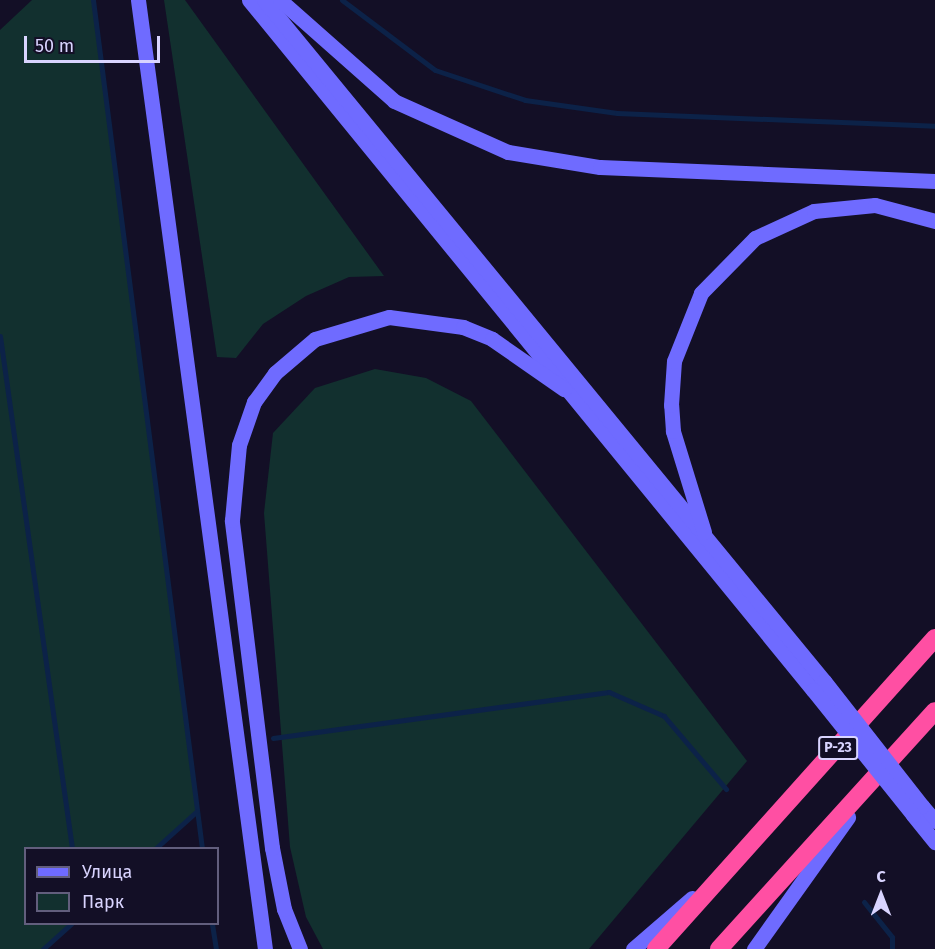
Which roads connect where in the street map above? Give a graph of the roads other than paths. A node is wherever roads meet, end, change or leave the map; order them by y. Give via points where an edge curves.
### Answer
1 (138, 0) edge
2 (249, 0) edge
3 (264, 0) edge
4 (280, 0) edge
5 (935, 181) edge
6 (935, 221) edge
7 (564, 389) junction
8 (707, 541) junction
9 (935, 638) edge
10 (818, 686) junction
11 (935, 711) edge
12 (861, 799) junction
13 (918, 810) junction
14 (935, 821) edge
15 (935, 842) edge
16 (740, 858) junction
17 (265, 949) edge
18 (300, 949) edge
19 (633, 949) edge
20 (656, 949) edge
21 (719, 949) edge
22 (754, 949) edge

1 - 17 main road
2 - 7 main road
3 - 8 main road
4 - 5 main road via 394,101 508,152 600,167
6 - 8 main road via 875,205 814,211 754,238 701,293 674,361 671,405 673,431
7 - 10 main road
7 - 18 main road via 492,339 463,327 389,318 315,339 282,366 254,402 239,445 232,520 272,848 284,909
8 - 10 main road
9 - 16 highway, Р-23
10 - 13 main road, bridge
11 - 12 highway
12 - 21 highway
12 - 22 main road
13 - 14 main road
13 - 15 main road
16 - 19 main road
16 - 20 highway, Р-23

